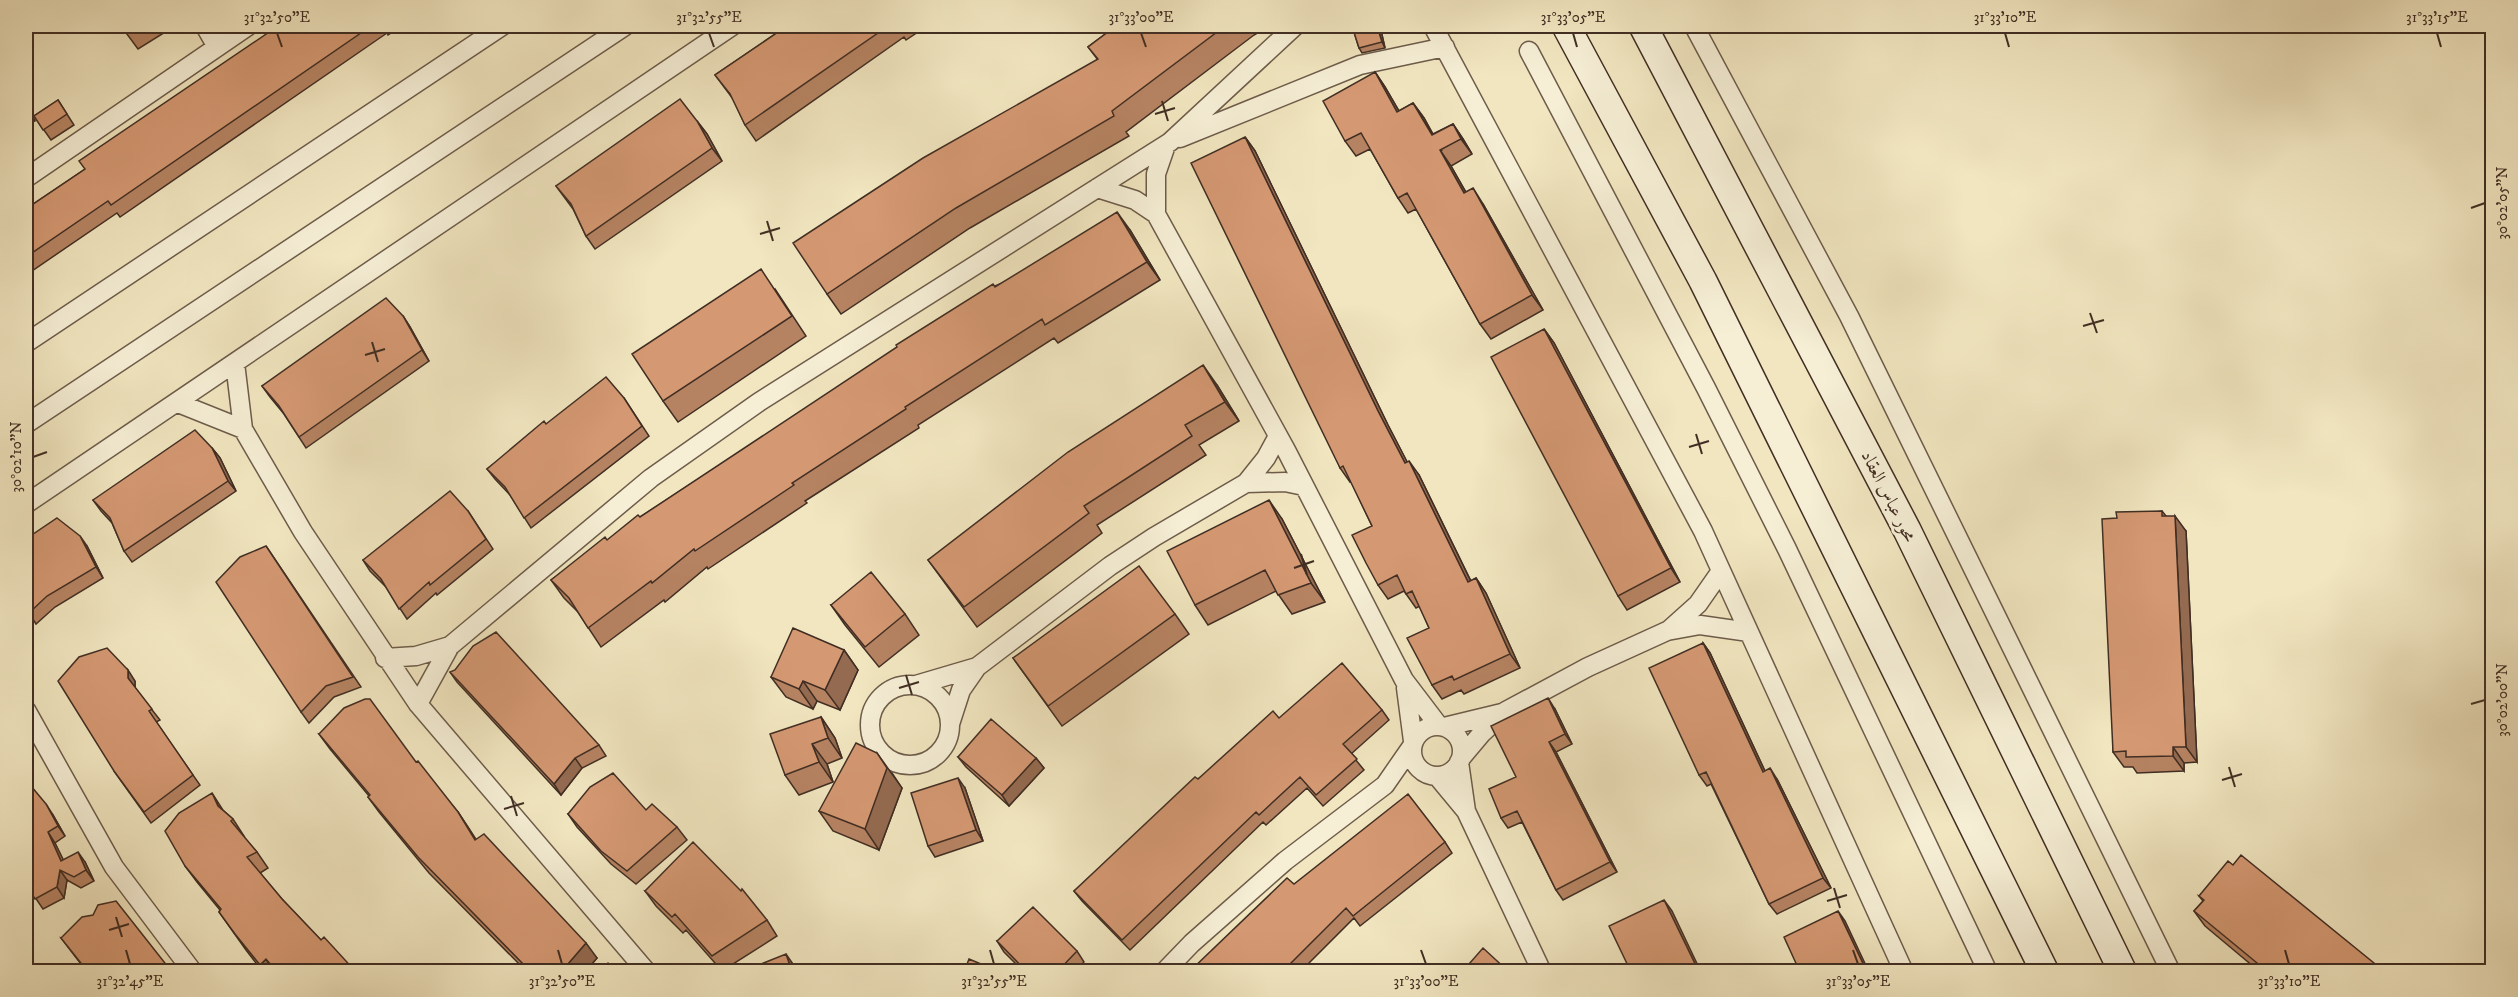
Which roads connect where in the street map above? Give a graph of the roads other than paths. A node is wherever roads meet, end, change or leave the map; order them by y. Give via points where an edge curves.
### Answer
1 (205, 26) edge
2 (248, 26) edge
3 (502, 26) edge
4 (626, 26) edge
5 (732, 26) edge
6 (1295, 26) edge
7 (1433, 26) edge
8 (1566, 26) edge
9 (1643, 26) edge
10 (1694, 26) edge
11 (217, 47) junction
12 (1444, 47) junction
13 (1529, 51) dead end
14 (1168, 144) junction
15 (26, 178) edge
16 (1097, 188) junction
17 (1156, 214) junction
18 (26, 343) edge
19 (235, 363) junction
20 (178, 403) junction
21 (26, 424) edge
22 (243, 429) junction
23 (1278, 436) junction
24 (1246, 483) junction
25 (1304, 486) junction
26 (26, 504) edge
27 (1721, 571) junction
28 (1667, 631) junction
29 (1749, 632) junction
30 (450, 646) junction
31 (385, 658) junction
32 (977, 667) junction
33 (1404, 680) junction
34 (916, 685) junction
35 (417, 704) junction
36 (26, 710) edge
37 (1506, 711) junction
38 (950, 724) junction
39 (1441, 726) junction
40 (1413, 744) junction
41 (1460, 760) junction
42 (1435, 776) junction
43 (1384, 785) junction
44 (1466, 811) junction
45 (193, 972) edge
46 (646, 972) edge
47 (1164, 972) edge
48 (1542, 972) edge
49 (1904, 972) edge
50 (1988, 972) edge
51 (2045, 972) edge
52 (2123, 972) edge
53 (2171, 972) edge

1 - 11 street
2 - 11 street
3 - 18 street
4 - 21 street
5 - 19 street
6 - 14 street
7 - 12 street
8 - 51 main road via 1708,291
9 - 52 main road, محور عباس العقاد via 1906,530
10 - 53 street via 1849,316
11 - 15 street
12 - 14 street via 1360,65
12 - 27 street
13 - 50 street via 1771,517
14 - 16 street
14 - 17 street via 1156,174
16 - 17 street via 1135,200
16 - 30 street via 704,440 651,478
17 - 23 street
19 - 20 street
19 - 22 street
20 - 22 street
20 - 26 street
22 - 31 street via 303,532
23 - 24 street
23 - 25 street
24 - 25 street via 1285,482
24 - 32 street via 1110,566
25 - 33 street
27 - 28 street via 1698,604
27 - 29 street
28 - 29 street via 1700,625
28 - 37 street
29 - 49 street
30 - 31 street via 416,656
30 - 35 street
31 - 35 street
32 - 34 street
32 - 38 street via 961,690
33 - 39 street
33 - 40 street
34 - 38 street via 942,700
34 - 38 street via 896,686 876,702 869,725 877,749 897,764 923,763 943,748
35 - 46 street
36 - 45 street via 114,867
37 - 39 street
37 - 41 street
39 - 40 street via 1424,729
39 - 41 street via 1459,739
40 - 42 street via 1416,765
40 - 43 street
41 - 42 street via 1450,772
41 - 44 street
42 - 43 street
42 - 44 street
43 - 47 street via 1285,861
44 - 48 street

